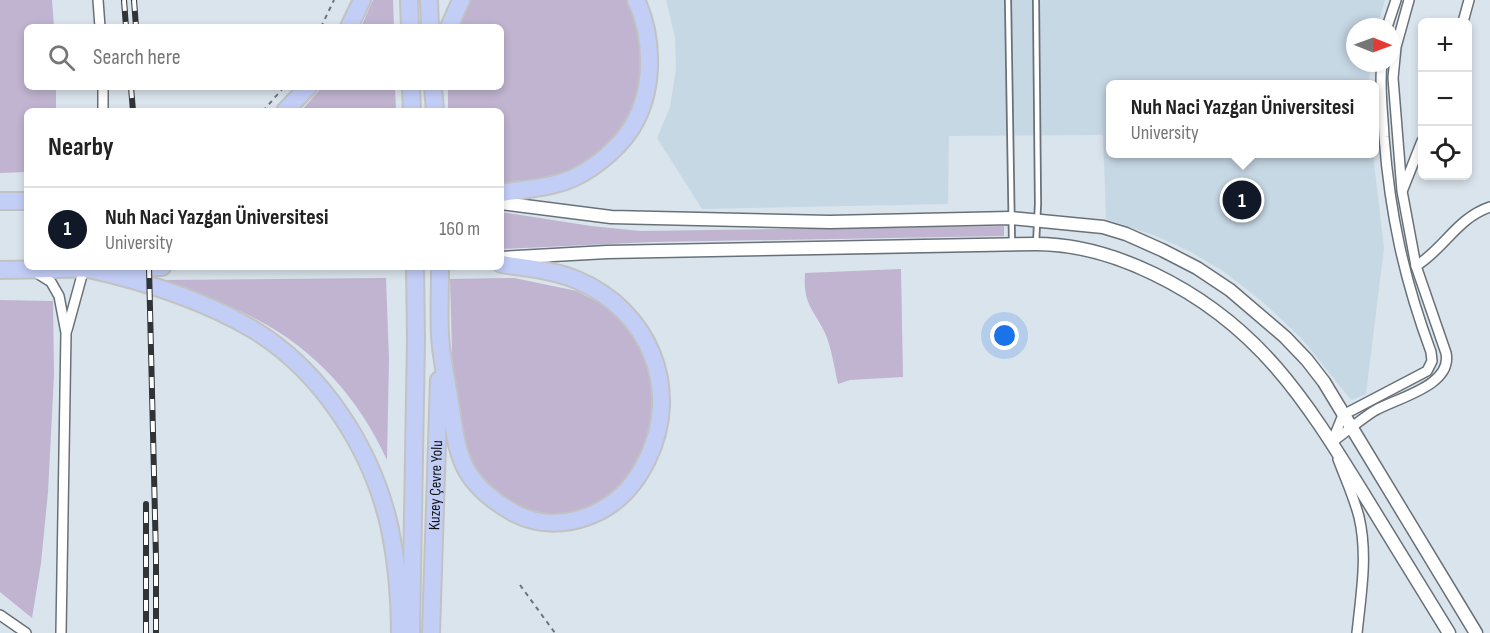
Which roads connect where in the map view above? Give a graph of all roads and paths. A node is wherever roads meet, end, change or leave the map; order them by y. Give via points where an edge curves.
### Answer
1 (98, 0) edge
2 (334, 0) edge
3 (362, 0) edge
4 (410, 0) edge
5 (429, 0) edge
6 (461, 0) edge
7 (636, 0) edge
8 (1008, 0) edge
9 (1036, 0) edge
10 (1396, 0) edge
11 (1409, 0) edge
12 (1469, 0) edge
13 (1390, 18) edge
14 (1464, 18) edge
15 (100, 24) edge
16 (322, 24) edge
17 (350, 24) edge
18 (410, 24) edge
19 (430, 24) edge
20 (450, 24) edge
21 (1382, 72) edge
22 (103, 90) edge
23 (281, 90) edge
24 (305, 90) edge
25 (411, 90) edge
26 (433, 90) edge
27 (441, 90) edge
28 (103, 108) edge
29 (266, 108) edge
30 (288, 108) edge
31 (412, 108) edge
32 (435, 108) edge
33 (440, 108) edge
34 (1418, 151) edge
35 (504, 192) edge
36 (1402, 192) junction
37 (0, 201) edge
38 (24, 201) edge
39 (504, 203) edge
40 (1490, 207) edge
41 (1011, 219) junction
42 (1038, 221) junction
43 (1012, 244) junction
44 (1036, 244) junction
45 (504, 258) edge
46 (504, 264) edge
47 (1416, 266) junction
48 (24, 269) edge
49 (0, 270) edge
50 (31, 270) edge
51 (83, 270) edge
52 (92, 270) edge
53 (415, 270) edge
54 (440, 270) edge
55 (66, 333) junction
56 (440, 337) junction
57 (1343, 415) junction
58 (1352, 429) junction
59 (1332, 442) junction
60 (520, 585) dead end
61 (0, 615) edge
62 (26, 633) edge
63 (61, 633) edge
64 (400, 633) edge
65 (411, 633) edge
66 (431, 633) edge
67 (555, 633) edge
68 (1357, 633) edge
69 (1449, 633) edge
70 (1476, 633) edge

1 - 15 street
2 - 16 path
3 - 17 highway
4 - 18 highway
5 - 19 highway
6 - 20 highway
7 - 35 highway via 647,37 649,66 636,120 620,143 572,178
8 - 41 lane
9 - 42 lane
10 - 13 street
11 - 36 street via 1396,47 1393,78
12 - 14 street
21 - 57 street via 1387,177 1394,223 1432,362 1427,371
22 - 28 street
23 - 29 path
24 - 30 highway
25 - 31 highway
26 - 32 highway
27 - 33 highway
34 - 36 street
36 - 47 street
37 - 38 highway
39 - 41 street via 610,217 830,222
40 - 47 street via 1464,221
41 - 42 street
41 - 43 lane
42 - 44 lane
42 - 57 street via 1103,227 1126,234 1215,279 1300,352
43 - 44 street
43 - 45 street via 607,252
44 - 59 street via 1068,246 1111,256 1198,298 1268,357
46 - 56 highway via 576,280 613,301 638,326 655,358 662,405 652,451 628,489 613,505 572,522 549,523 525,518 483,491 467,471 457,447
47 - 58 street via 1446,353 1445,370 1437,379 1375,411
48 - 49 highway
50 - 55 street via 51,282 59,296
51 - 55 street
52 - 64 highway via 162,287 228,315 280,349 322,390 355,439 380,493 396,566
53 - 65 highway, Kuzey Çevre Yolu
54 - 56 highway
55 - 63 street
56 - 66 highway, Kuzey Çevre Yolu
57 - 58 street
57 - 59 street
58 - 59 street
58 - 70 street
59 - 68 street via 1361,530 1363,563
59 - 69 street
60 - 67 path
61 - 62 street

